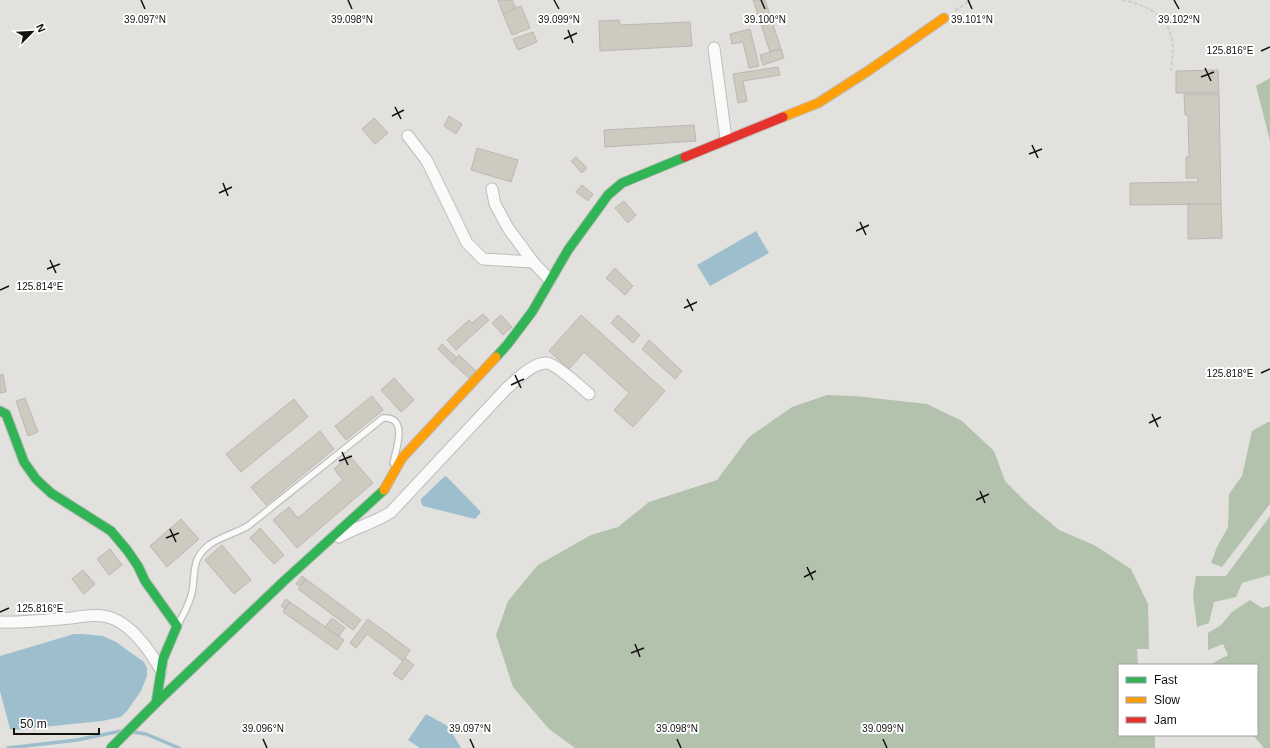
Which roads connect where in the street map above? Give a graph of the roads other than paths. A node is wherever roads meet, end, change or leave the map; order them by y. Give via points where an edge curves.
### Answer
1 (944, 18) dead end
2 (714, 48) dead end
3 (408, 136) dead end
4 (726, 139) junction
5 (492, 189) dead end
6 (533, 262) junction
7 (550, 280) junction
8 (589, 394) dead end
9 (0, 412) edge
10 (389, 482) junction
11 (320, 550) junction
12 (0, 622) edge
13 (177, 626) junction
14 (161, 670) junction
15 (156, 703) junction
16 (111, 748) edge

1 - 4 street via 818,102
2 - 4 street
3 - 6 street via 427,161 467,243 475,252 483,259
4 - 7 street via 622,183 608,195 568,250
5 - 6 street via 495,204 508,228
6 - 7 street
7 - 10 street via 532,312 507,345 402,458
8 - 11 street via 554,366 547,363 534,366 506,389 391,512 381,519 348,532
9 - 13 street via 6,414 24,462 36,479 51,493 110,531 127,550 145,581
10 - 11 street via 384,491
10 - 13 lane via 399,430 389,418 383,418 248,526 209,546 202,553 196,562 193,587
11 - 15 street
12 - 14 street via 92,616 113,618 127,627 143,644
13 - 14 street
14 - 15 street
15 - 16 street

